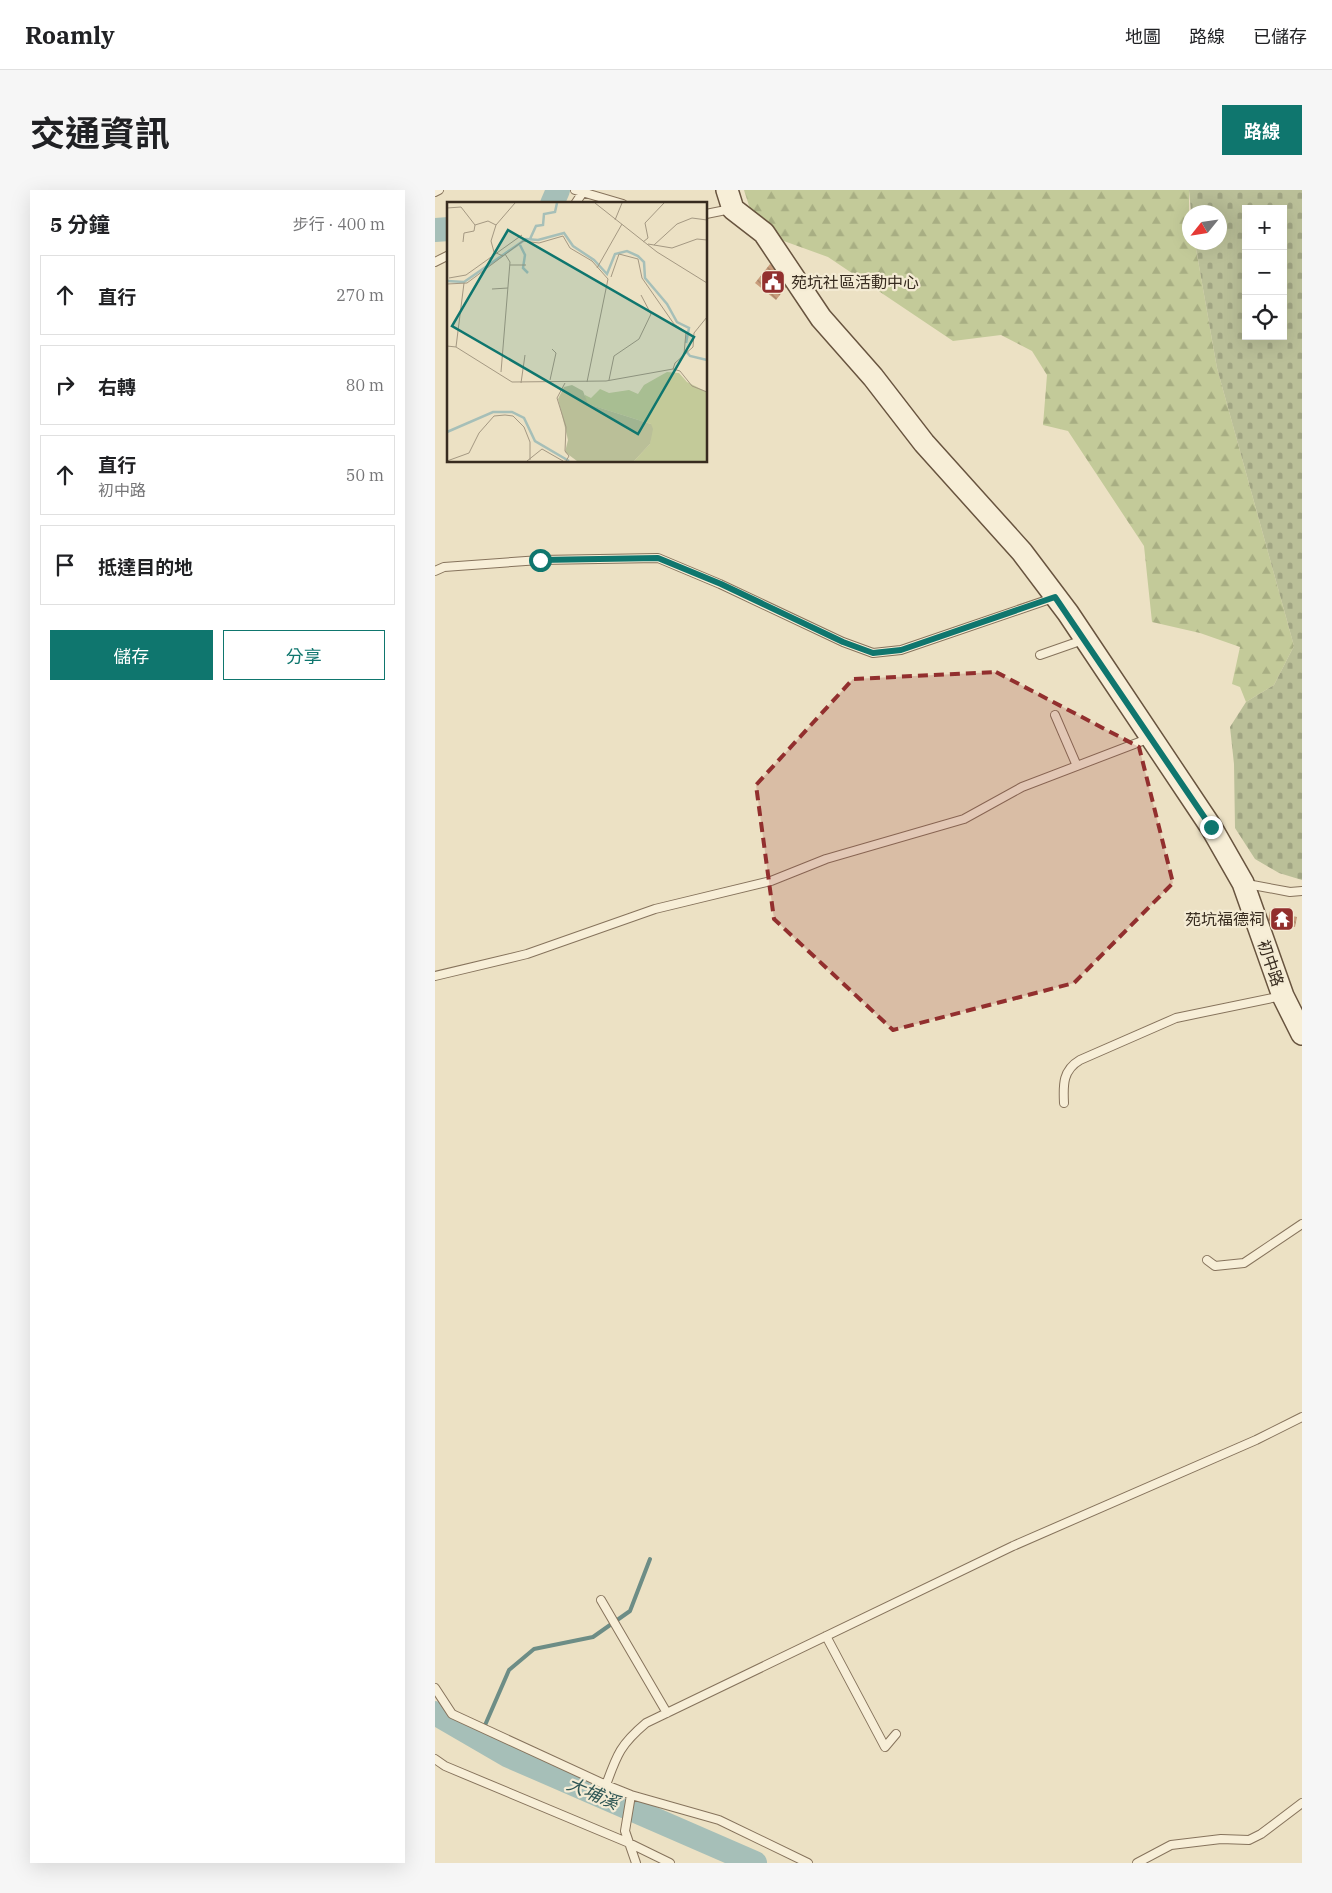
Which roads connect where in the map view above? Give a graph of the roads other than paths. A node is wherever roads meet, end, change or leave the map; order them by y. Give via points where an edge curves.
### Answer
1 (439, 190) edge
2 (575, 190) edge
3 (435, 192) edge
4 (583, 192) junction
5 (730, 199) edge
6 (576, 202) edge
7 (616, 202) edge
8 (707, 213) edge
9 (447, 256) edge
10 (435, 262) edge
11 (435, 571) edge
12 (1055, 597) junction
13 (1085, 639) junction
14 (1040, 655) dead end
15 (1055, 715) dead end
16 (1150, 738) junction
17 (1077, 766) junction
18 (1243, 883) junction
19 (1302, 891) edge
20 (435, 976) edge
21 (1283, 996) junction
22 (1302, 1034) edge
23 (1064, 1103) dead end
24 (1302, 1224) edge
25 (1207, 1260) dead end
26 (1302, 1417) edge
27 (601, 1600) dead end
28 (826, 1636) junction
29 (435, 1688) edge
30 (667, 1712) junction
31 (896, 1734) dead end
32 (435, 1759) edge
33 (606, 1785) junction
34 (631, 1797) junction
35 (1302, 1803) edge
36 (629, 1843) junction
37 (636, 1863) edge
38 (670, 1863) edge
39 (808, 1863) edge
40 (1137, 1863) edge

1 - 3 lane
2 - 4 lane
4 - 6 lane
4 - 7 lane
5 - 8 lane
5 - 12 street, 初中路 via 764,233 821,318 924,443 1022,552
9 - 10 lane
11 - 12 lane via 444,567 540,560 658,558 873,653 901,650
12 - 13 street, 初中路
13 - 14 lane
13 - 16 street, 初中路
15 - 17 lane
16 - 17 lane
16 - 18 street, 初中路 via 1211,827
17 - 20 lane via 1022,787 964,819 825,859 771,881 655,909 527,954
18 - 19 lane
18 - 21 street, 初中路
21 - 22 street, 初中路
21 - 23 lane via 1176,1018 1080,1060 1070,1066 1063,1085
24 - 25 lane via 1244,1263 1215,1266
26 - 28 lane via 1013,1546
27 - 30 lane
28 - 30 lane
28 - 31 lane via 885,1747
29 - 33 lane via 452,1714
30 - 33 lane via 646,1722 626,1739
32 - 36 lane
33 - 34 lane
34 - 36 lane via 625,1830
34 - 39 lane via 719,1820
35 - 40 lane via 1249,1840 1221,1839 1171,1845
36 - 37 lane
36 - 38 lane

